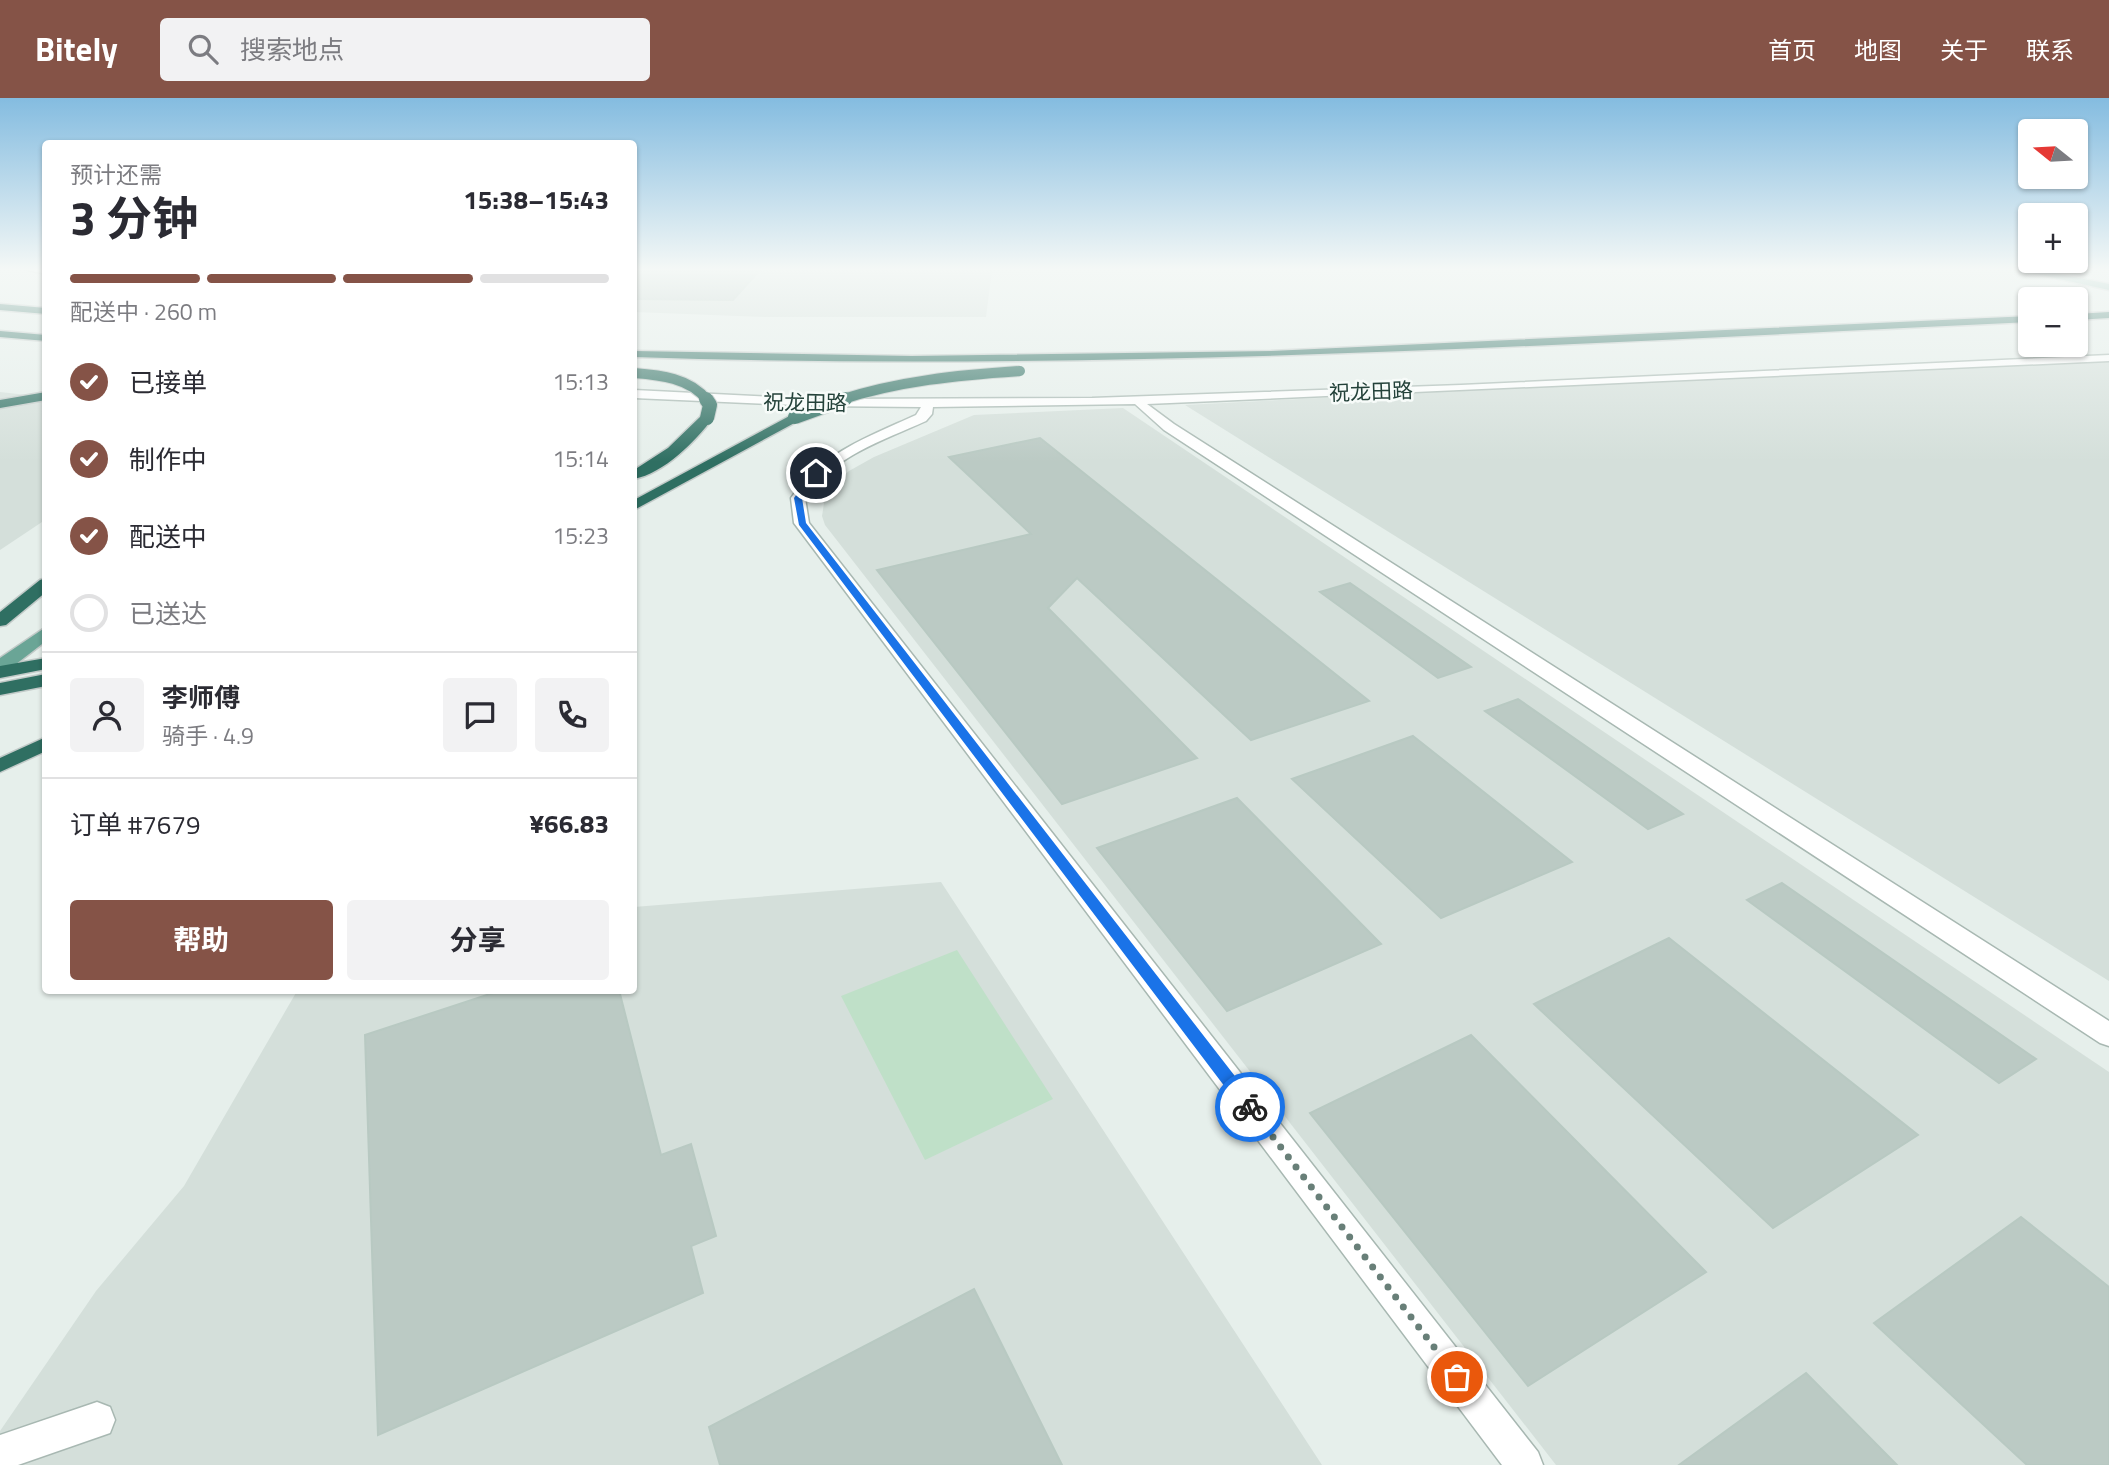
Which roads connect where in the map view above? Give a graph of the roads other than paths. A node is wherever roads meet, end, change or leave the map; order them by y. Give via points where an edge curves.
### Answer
1 (0, 334) edge
2 (1437, 334) edge
3 (1711, 334) edge
4 (1888, 334) edge
5 (42, 338) edge
6 (637, 341) edge
7 (1170, 343) dead end
8 (795, 344) dead end
9 (1572, 353) dead end
10 (637, 354) edge
11 (2109, 358) edge
12 (1328, 364) dead end
13 (1141, 369) dead end
14 (1027, 371) dead end
15 (637, 374) edge
16 (637, 394) edge
17 (42, 398) edge
18 (1138, 400) junction
19 (4, 404) edge
20 (927, 405) junction
21 (42, 411) edge
22 (0, 416) edge
23 (736, 451) junction
24 (637, 474) edge
25 (637, 491) edge
26 (637, 504) edge
27 (42, 588) edge
28 (0, 621) edge
29 (42, 635) edge
30 (42, 664) edge
31 (0, 670) edge
32 (42, 681) edge
33 (0, 689) edge
34 (42, 745) edge
35 (0, 766) edge
36 (2109, 1035) edge
37 (97, 1420) dead end
38 (0, 1453) edge
39 (1525, 1465) edge

1 - 5 highway
2 - 7 highway
3 - 10 highway via 1258,355 912,359
4 - 9 highway
6 - 8 highway
11 - 18 street, 祝龙田路
12 - 13 highway
14 - 23 highway, bridge via 884,386 795,417
15 - 24 highway, bridge via 693,386 705,394 710,405 707,418 694,433 656,465
16 - 20 street, 祝龙田路 via 778,403
17 - 19 highway
18 - 20 street, 祝龙田路
18 - 36 street via 1168,427
20 - 39 street via 921,418 816,473 798,498 802,523
21 - 22 highway
23 - 25 highway
23 - 26 highway
27 - 28 main road
29 - 31 main road
30 - 31 highway
32 - 33 highway
34 - 35 highway
37 - 38 street

